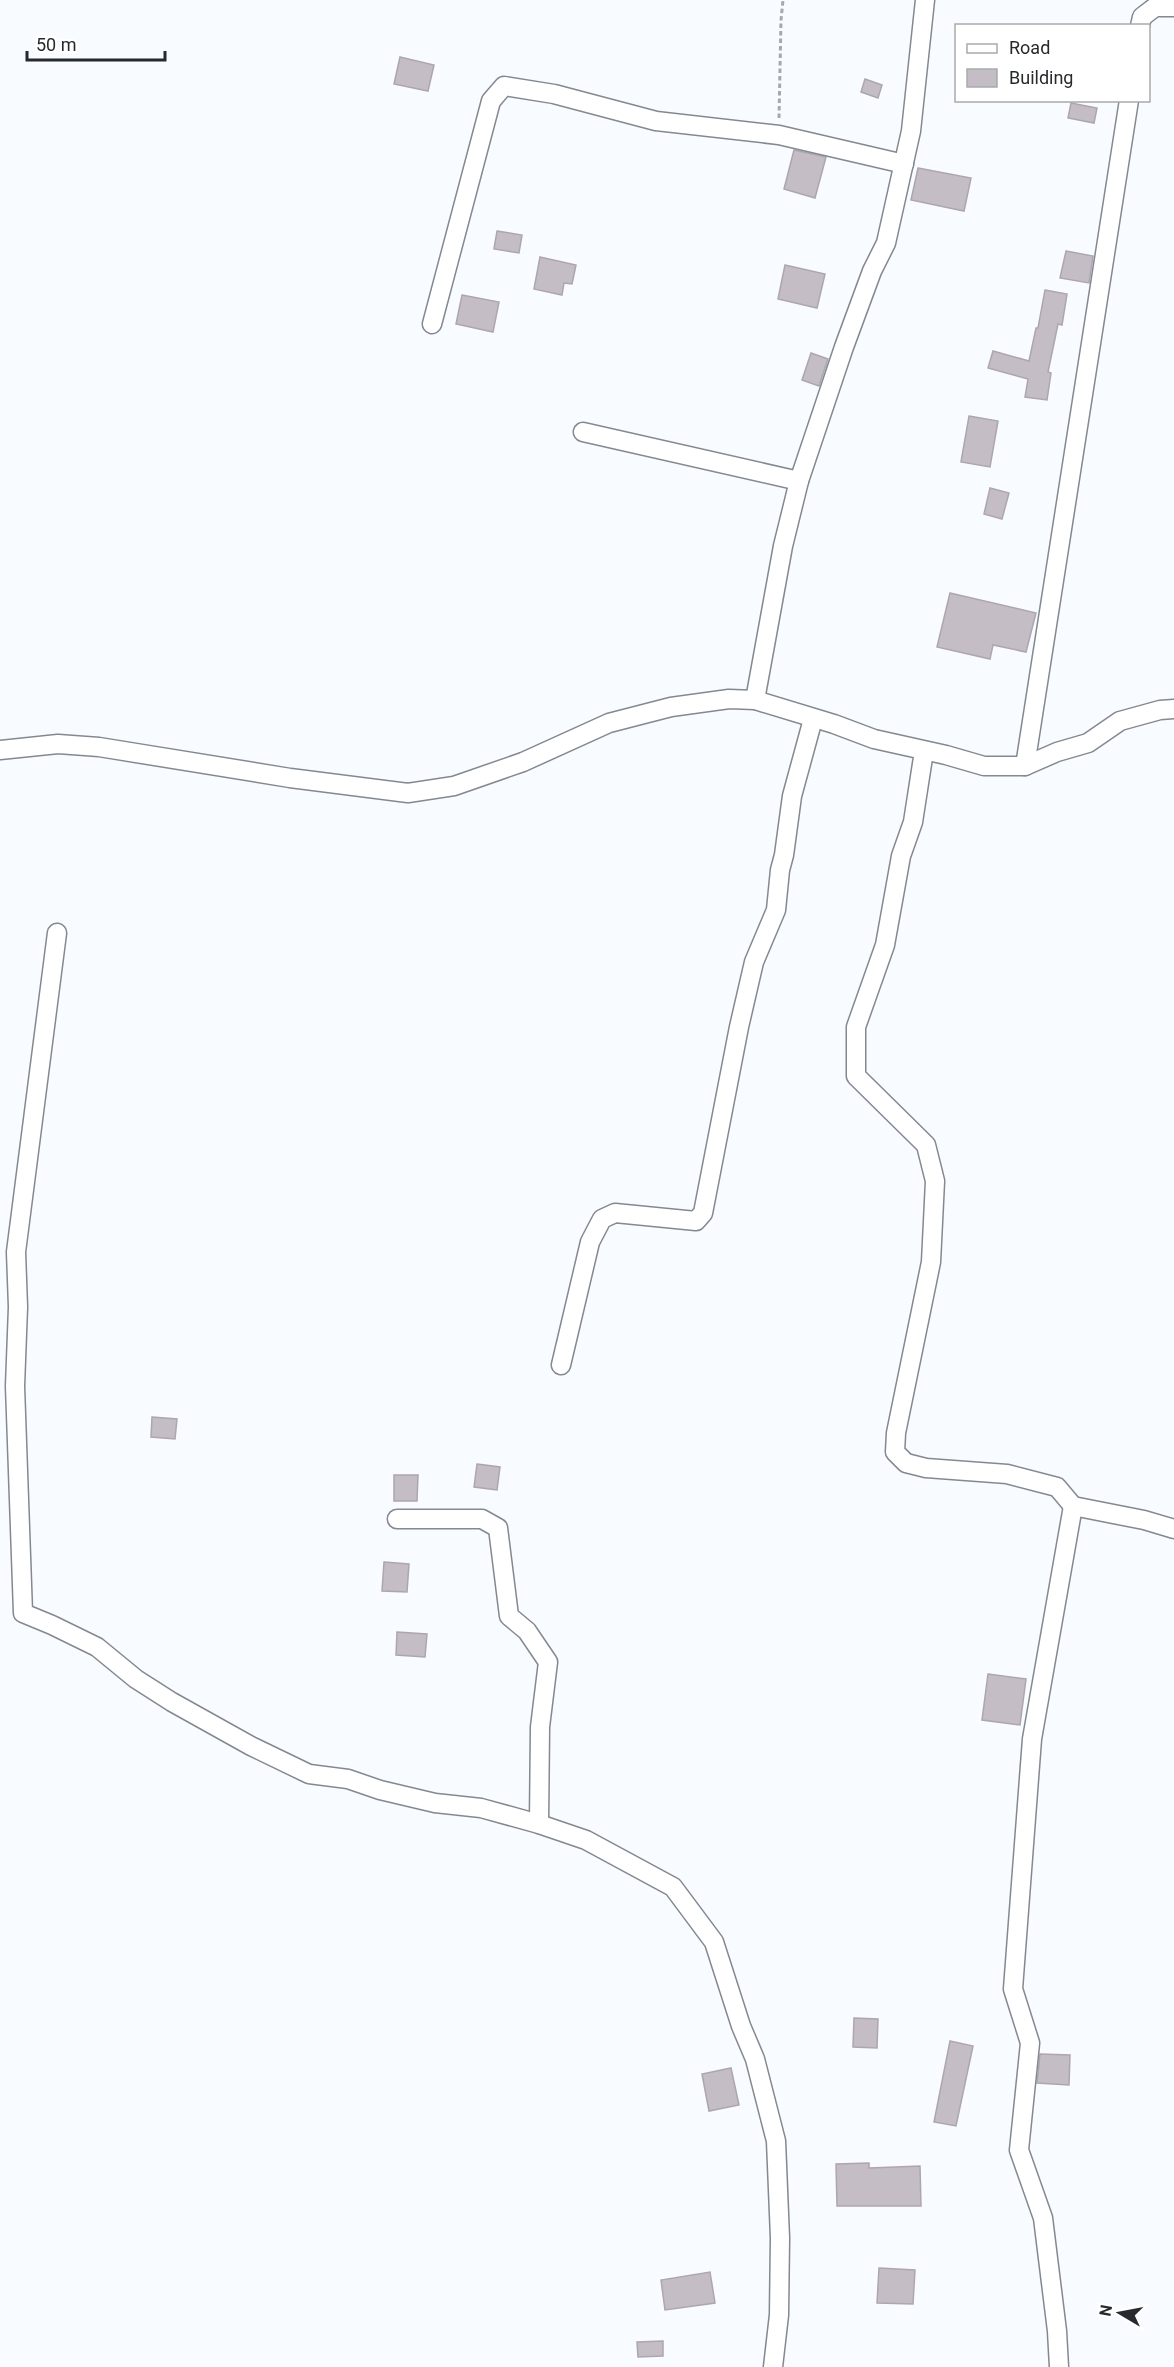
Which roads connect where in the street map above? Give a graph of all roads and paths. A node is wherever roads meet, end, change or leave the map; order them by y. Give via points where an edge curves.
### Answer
1 (783, 0) edge
2 (925, 0) edge
3 (1174, 7) edge
4 (1140, 24) edge
5 (1129, 102) edge
6 (779, 135) junction
7 (904, 164) junction
8 (432, 324) dead end
9 (583, 432) dead end
10 (799, 481) junction
11 (755, 700) junction
12 (1174, 709) edge
13 (813, 719) junction
14 (0, 750) edge
15 (924, 751) junction
16 (1025, 766) junction
17 (57, 933) dead end
18 (561, 1365) dead end
19 (1073, 1506) junction
20 (397, 1519) dead end
21 (1174, 1529) edge
22 (539, 1824) junction
23 (773, 2367) edge
24 (1059, 2367) edge

1 - 6 path
2 - 7 street via 916,96
3 - 4 street via 1155,7 1142,17
5 - 16 street
6 - 7 street
6 - 8 street via 656,120 554,93 504,86 491,101
7 - 10 street via 886,243 872,270
9 - 10 street
10 - 11 street
11 - 13 street
11 - 14 street via 729,699 629,717 454,786 408,793 99,747 58,744
12 - 16 street via 1120,721 1088,742
13 - 15 street
13 - 18 street via 792,796 776,910 754,962 703,1213 696,1221 615,1213 602,1219 590,1242
15 - 16 street via 984,766
15 - 19 street via 913,822 901,856 885,945 856,1027 856,1076 926,1144 935,1181 931,1262 895,1452 906,1463 926,1468 1007,1474 1058,1487
17 - 22 street via 16,1252 15,1386 23,1613 97,1647 172,1702 309,1774 348,1779 391,1793 481,1808
19 - 21 street
19 - 24 street via 1032,1738 1013,1989 1030,2043 1019,2150 1043,2217
20 - 22 street via 482,1519 498,1528 509,1616 527,1631 548,1662 540,1727
22 - 23 street via 586,1840 673,1887 714,1942 755,2059 776,2141 779,2314

